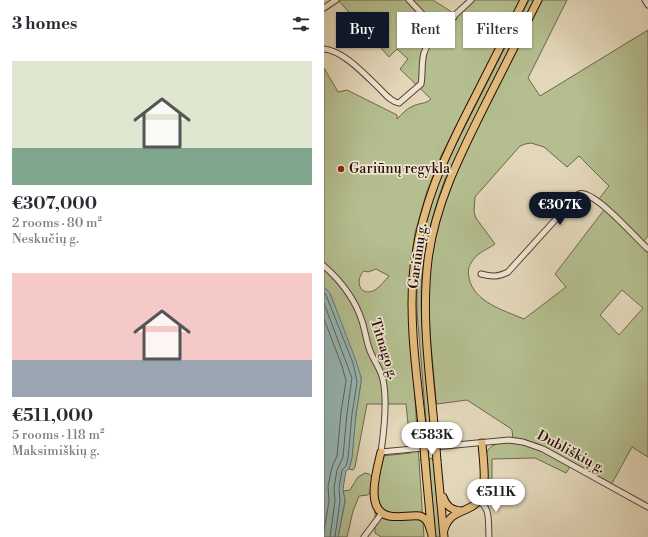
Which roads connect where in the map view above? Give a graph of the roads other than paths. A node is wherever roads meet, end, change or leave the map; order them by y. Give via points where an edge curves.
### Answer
1 (336, 0) edge
2 (409, 0) edge
3 (471, 0) edge
4 (524, 0) edge
5 (538, 0) edge
6 (645, 0) edge
7 (648, 5) edge
8 (324, 8) edge
9 (420, 12) edge
10 (455, 16) edge
11 (324, 48) edge
12 (426, 48) edge
13 (648, 239) edge
14 (643, 244) junction
15 (648, 249) edge
16 (324, 266) edge
17 (481, 274) dead end
18 (482, 443) junction
19 (380, 452) junction
20 (440, 491) junction
21 (428, 497) junction
22 (479, 500) junction
23 (648, 507) edge
24 (461, 511) junction
25 (382, 513) junction
26 (409, 516) junction
27 (431, 534) edge
28 (444, 534) edge
29 (364, 537) edge
30 (489, 537) edge

1 - 8 street
2 - 9 street
3 - 10 street
4 - 21 highway, Gariūnų g., bridge via 443,162 430,193 419,235 413,278 413,315
5 - 20 highway, Gariūnų g., bridge via 458,159 434,224 428,261 426,305
6 - 7 street
11 - 12 street via 337,52 389,98 399,103 421,84
13 - 14 street
14 - 15 street
14 - 17 street via 598,202 582,194 576,197 508,272 493,277
16 - 19 street, Titnago g. via 355,304 382,377 384,426
18 - 19 street, Dubliškių g.
18 - 22 highway via 484,485
18 - 23 street, Dubliškių g. via 510,440 531,444
19 - 25 highway via 373,494
20 - 24 highway via 452,510
20 - 28 highway, Gariūnų g.
21 - 26 highway via 424,511
21 - 27 highway, Gariūnų g.
22 - 24 highway via 473,507
22 - 30 street via 487,510
24 - 28 highway via 446,522
25 - 26 highway via 393,517
25 - 29 street
26 - 27 highway via 424,518

